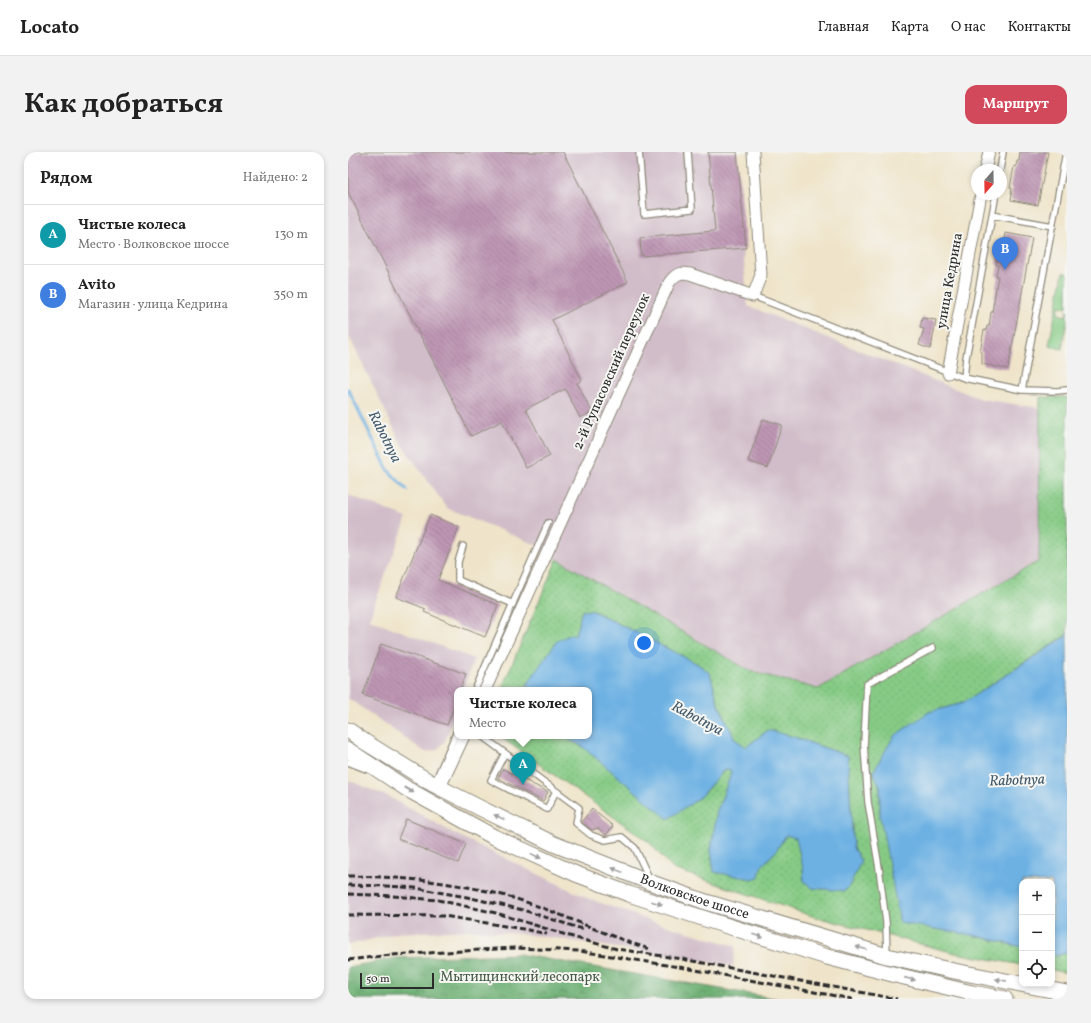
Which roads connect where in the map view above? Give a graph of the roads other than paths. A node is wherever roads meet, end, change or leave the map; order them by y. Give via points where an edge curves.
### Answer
1 (639, 152) edge
2 (688, 152) edge
3 (753, 152) edge
4 (989, 152) edge
5 (1003, 152) edge
6 (1066, 152) edge
7 (986, 164) edge
8 (1001, 164) edge
9 (980, 200) edge
10 (995, 200) edge
11 (992, 215) junction
12 (1053, 226) junction
13 (753, 296) junction
14 (948, 373) junction
15 (964, 378) junction
16 (1022, 390) junction
17 (1067, 390) edge
18 (548, 523) dead end
19 (463, 546) dead end
20 (513, 604) junction
21 (933, 648) dead end
22 (476, 687) edge
23 (486, 687) edge
24 (348, 730) edge
25 (454, 739) edge
26 (462, 739) edge
27 (486, 739) edge
28 (505, 753) junction
29 (351, 758) edge
30 (348, 770) edge
31 (437, 786) junction
32 (556, 791) junction
33 (652, 884) junction
34 (886, 956) junction
35 (1067, 993) edge
36 (1005, 999) edge

1 - 2 lane via 644,214 692,209
3 - 13 street via 760,276
4 - 7 street
5 - 8 lane
6 - 12 lane
9 - 14 street, улица Кедрина
10 - 11 lane
11 - 12 lane
11 - 15 lane
12 - 16 lane
13 - 14 lane
13 - 23 street, 2-й Рупасовский переулок via 683,272 672,278
14 - 15 lane
15 - 16 lane
16 - 17 lane
18 - 20 lane
19 - 20 lane via 458,562 458,580
20 - 22 lane
21 - 34 lane via 867,684 864,745 868,802 886,922
24 - 31 main road, Волковское шоссе
25 - 31 lane
26 - 31 street
27 - 28 lane
28 - 32 lane
28 - 32 lane via 491,780 547,809
29 - 30 lane
29 -> 36 main road, Волковское шоссе via 492,836 576,874 629,894 827,957
33 -> 31 main road, Волковское шоссе via 547,841
32 - 33 lane via 579,808 576,823 591,835 605,840 622,837 635,848
34 -> 33 main road, Волковское шоссе
35 -> 34 main road, Волковское шоссе

